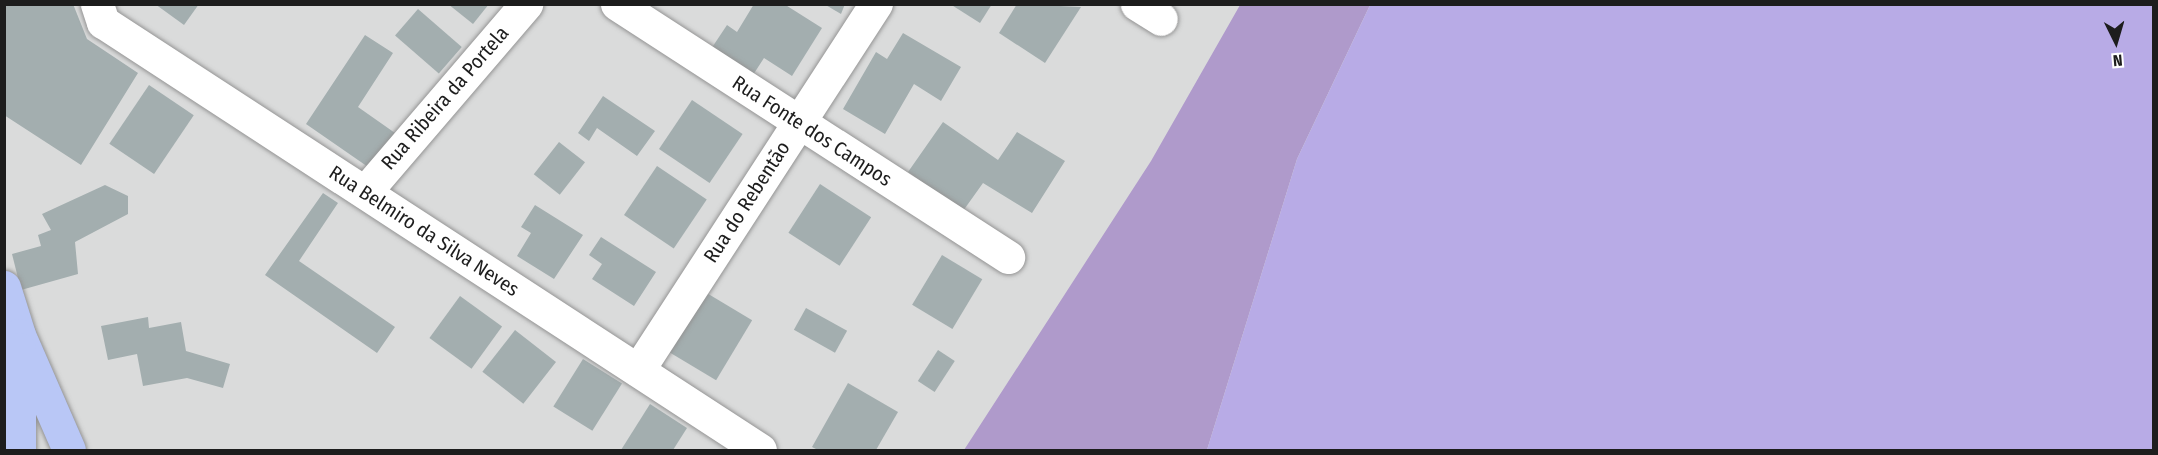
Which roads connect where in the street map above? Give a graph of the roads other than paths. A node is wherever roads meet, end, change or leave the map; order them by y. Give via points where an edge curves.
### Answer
1 (97, 4) edge
2 (526, 4) edge
3 (617, 4) edge
4 (876, 4) edge
5 (799, 122) junction
6 (365, 192) junction
7 (1008, 257) dead end
8 (4, 287) edge
9 (19, 335) junction
10 (638, 370) junction
11 (19, 450) edge
12 (69, 450) edge
13 (760, 450) edge

1 - 6 street, Rua Belmiro da Silva Neves via 103,22
2 - 6 street, Rua Ribeira da Portela
3 - 5 street, Rua Fonte dos Campos
4 - 5 street, Rua do Rebentão
5 - 7 street, Rua Fonte dos Campos
5 - 10 street, Rua do Rebentão
6 - 10 street, Rua Belmiro da Silva Neves
8 - 9 street
9 - 11 street
9 - 12 street
10 - 13 street, Rua Belmiro da Silva Neves

